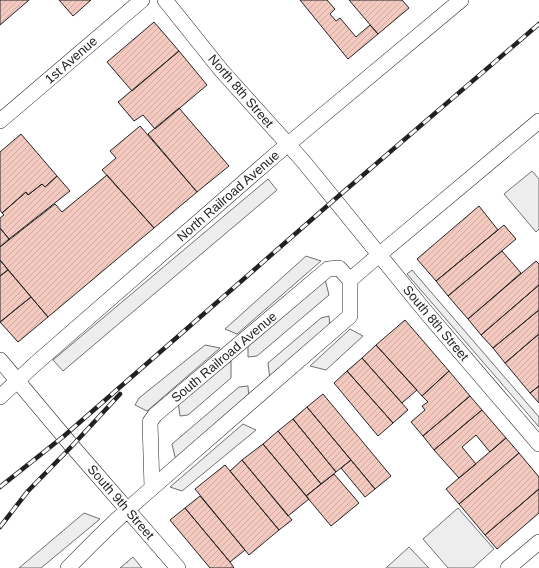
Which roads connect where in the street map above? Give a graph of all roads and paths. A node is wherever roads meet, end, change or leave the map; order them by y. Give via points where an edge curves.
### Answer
1 (142, 0) edge
2 (165, 0) edge
3 (460, 0) edge
4 (0, 121) edge
5 (539, 121) edge
6 (288, 144) junction
7 (334, 200) joint
8 (380, 254) junction
9 (350, 280) junction
10 (0, 360) edge
11 (18, 381) junction
12 (0, 397) edge
13 (539, 444) edge
14 (152, 488) junction
15 (126, 510) junction
16 (539, 542) edge
17 (68, 568) edge
18 (178, 568) edge
19 (508, 568) edge

1 - 4 street, 1st Avenue
2 - 6 street, North 8th Street via 221,70
3 - 6 street, North Railroad Avenue
5 - 8 street
6 - 7 street, North 8th Street
6 - 11 street, North Railroad Avenue
7 - 8 street, South 8th Street
8 - 9 street
8 - 13 street, South 8th Street via 425,311
9 - 14 street via 350,316
9 - 14 street, South Railroad Avenue via 340,268 328,269 155,415 150,422
10 - 11 street, South 9th Street
11 - 12 street, North Railroad Avenue
11 - 15 street, South 9th Street
14 - 15 street
15 - 17 street
15 - 18 street, South 9th Street
16 - 19 street

